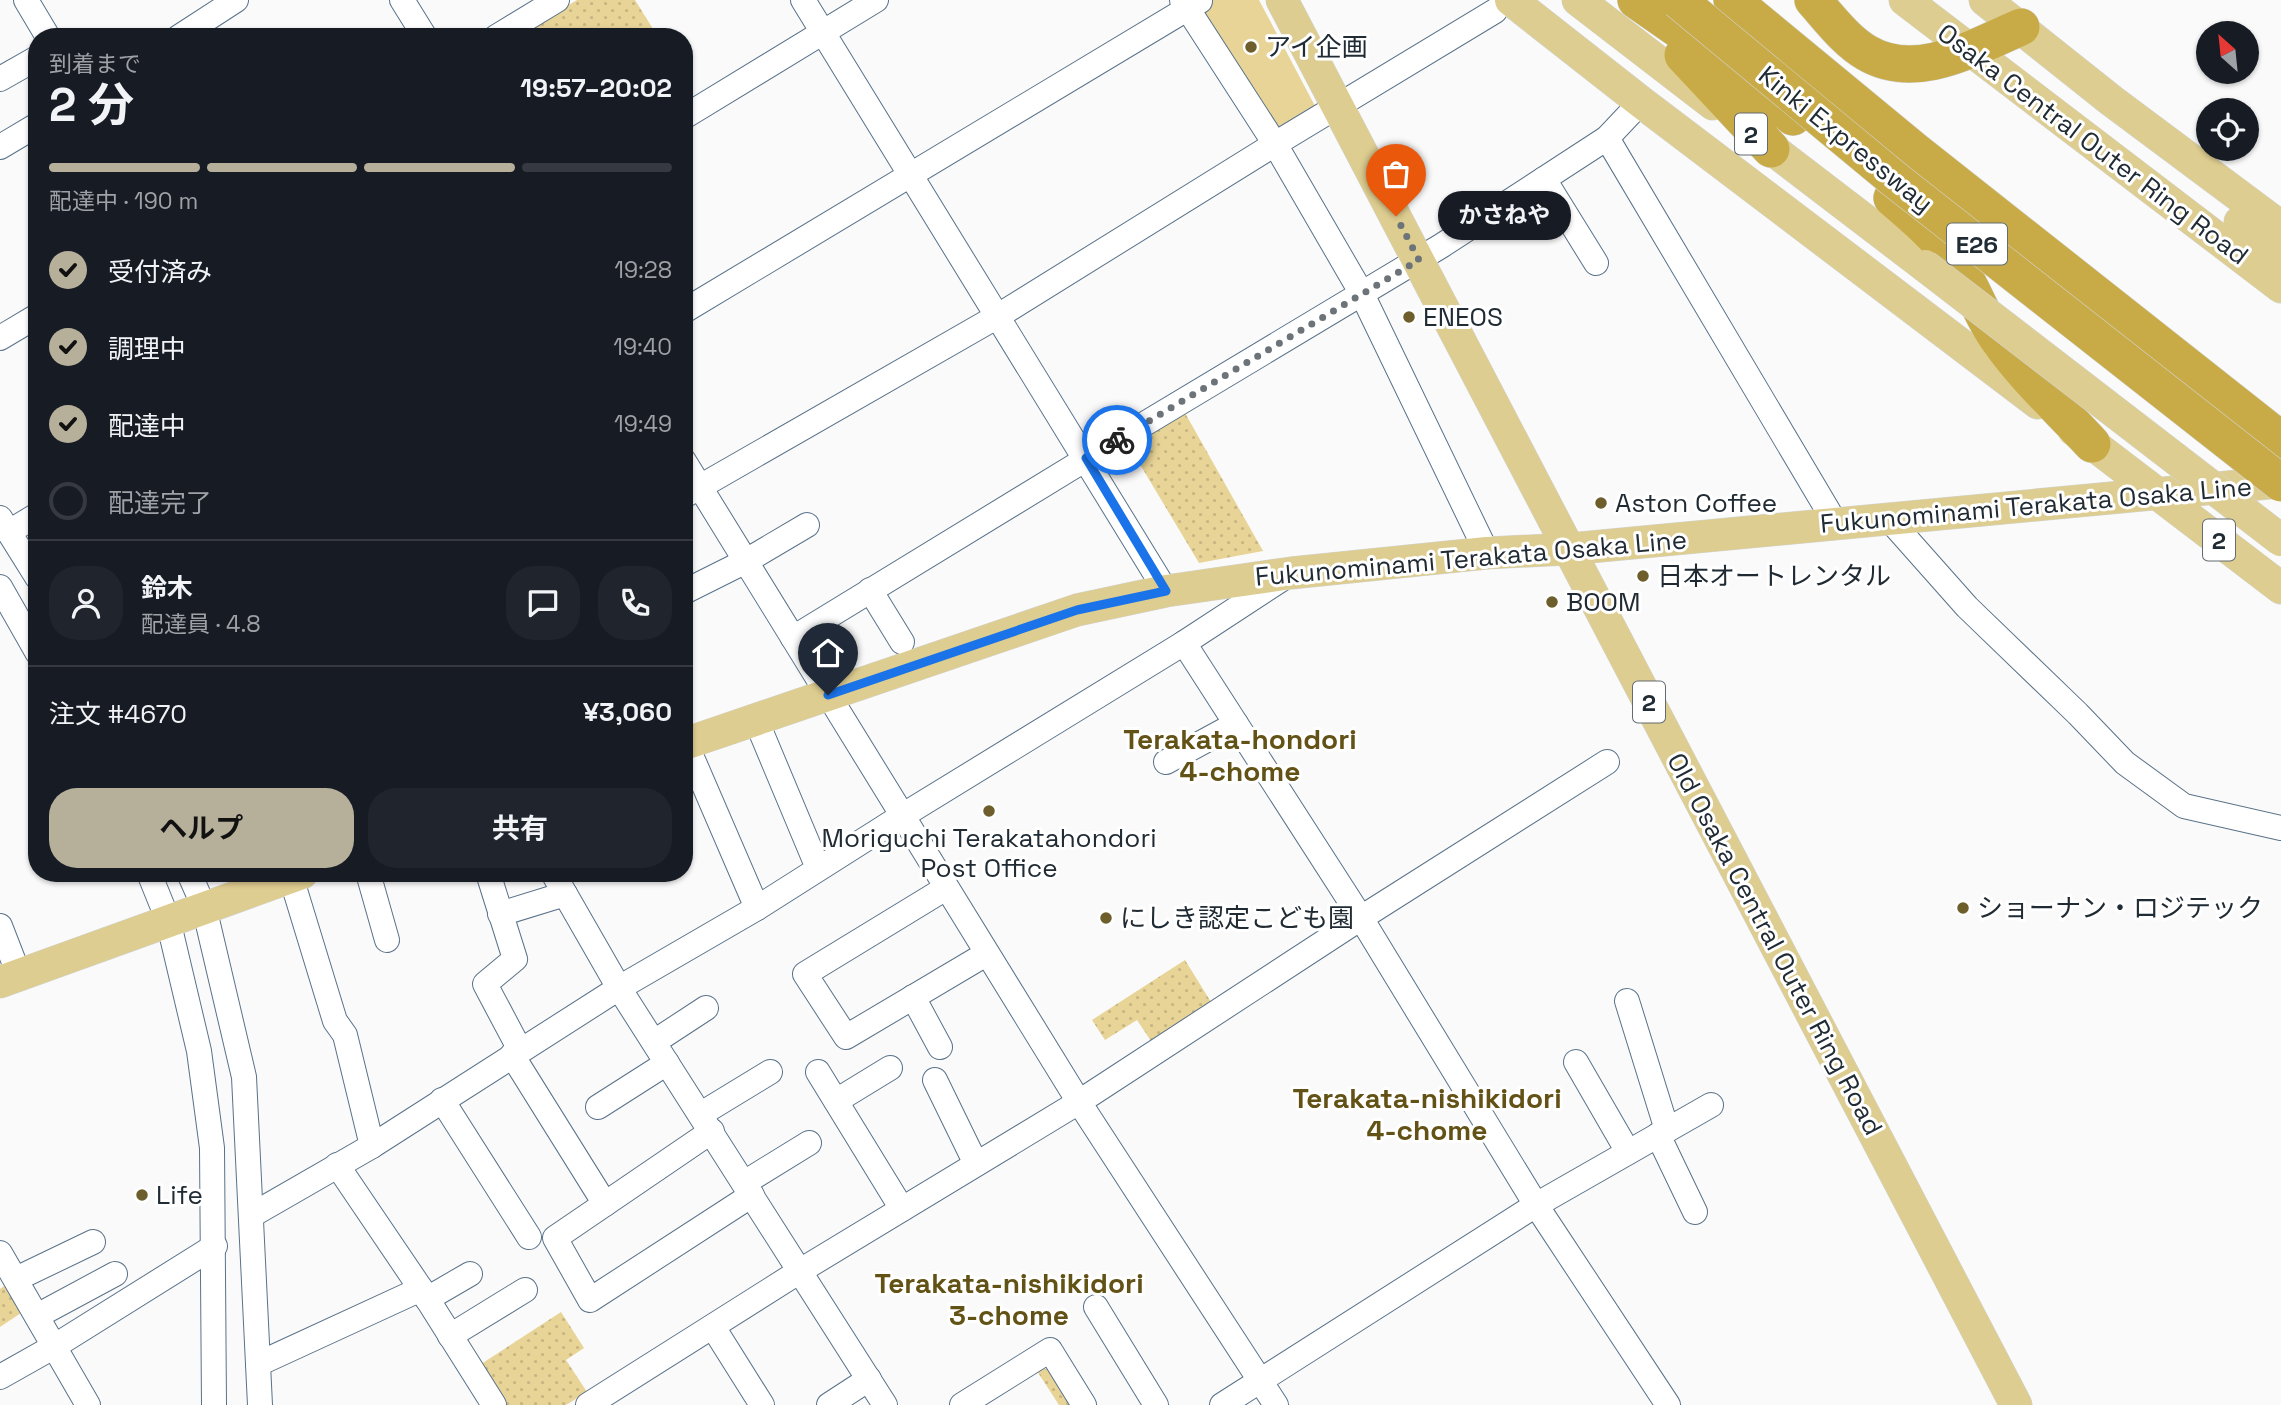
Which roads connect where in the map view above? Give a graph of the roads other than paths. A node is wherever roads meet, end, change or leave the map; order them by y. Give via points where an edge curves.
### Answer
1 (26, 0) edge
2 (236, 0) edge
3 (402, 0) edge
4 (557, 0) edge
5 (803, 0) edge
6 (876, 0) edge
7 (1282, 0) edge
8 (1578, 0) edge
9 (1628, 0) edge
10 (1636, 0) edge
11 (1678, 0) edge
12 (1732, 0) edge
13 (1813, 0) edge
14 (1905, 0) edge
15 (1985, 0) edge
16 (1191, 3) edge
17 (1503, 6) edge
18 (2021, 27) junction
19 (43, 28) edge
20 (193, 28) edge
21 (419, 28) edge
22 (511, 28) edge
23 (822, 32) junction
24 (1967, 50) junction
25 (28, 63) edge
26 (0, 79) edge
27 (2112, 101) junction
28 (1641, 102) junction
29 (1339, 106) junction
30 (693, 111) edge
31 (28, 130) edge
32 (1607, 138) junction
33 (1275, 144) junction
34 (0, 147) edge
35 (1771, 149) junction
36 (911, 175) junction
37 (1544, 179) junction
38 (2281, 227) edge
39 (2281, 253) edge
40 (1419, 260) junction
41 (1595, 263) dead end
42 (2281, 287) edge
43 (1362, 294) junction
44 (693, 306) edge
45 (998, 316) junction
46 (28, 326) edge
47 (0, 338) edge
48 (2281, 440) edge
49 (2092, 444) junction
50 (1086, 458) junction
51 (2281, 482) edge
52 (693, 490) edge
53 (693, 492) edge
54 (2157, 492) junction
55 (28, 518) edge
56 (1888, 518) junction
57 (1836, 524) junction
58 (5, 525) edge
59 (807, 525) dead end
60 (2281, 540) edge
61 (1569, 549) junction
62 (1487, 554) junction
63 (746, 561) junction
64 (28, 562) edge
65 (1291, 573) junction
66 (0, 587) edge
67 (693, 588) edge
68 (2281, 588) edge
69 (870, 590) junction
70 (1166, 591) junction
71 (10, 625) edge
72 (793, 638) junction
73 (902, 642) dead end
74 (28, 643) edge
75 (1184, 643) junction
76 (828, 695) junction
77 (755, 720) junction
78 (1236, 724) junction
79 (693, 739) edge
80 (693, 760) edge
81 (1166, 762) dead end
82 (1607, 762) dead end
83 (902, 816) junction
84 (2281, 828) edge
85 (818, 868) junction
86 (153, 882) edge
87 (193, 882) edge
88 (276, 882) edge
89 (298, 882) edge
90 (371, 882) edge
91 (491, 882) edge
92 (559, 884) edge
93 (946, 888) junction
94 (204, 907) junction
95 (757, 908) junction
96 (500, 914) junction
97 (1361, 918) junction
98 (168, 920) junction
99 (0, 926) edge
100 (387, 940) dead end
101 (986, 954) junction
102 (10, 979) edge
103 (619, 988) junction
104 (913, 997) junction
105 (1627, 1001) dead end
106 (706, 1008) dead end
107 (654, 1042) junction
108 (940, 1047) dead end
109 (516, 1053) junction
110 (1576, 1062) dead end
111 (667, 1063) junction
112 (890, 1068) dead end
113 (770, 1072) dead end
114 (818, 1072) dead end
115 (935, 1080) dead end
116 (442, 1100) junction
117 (836, 1101) junction
118 (1079, 1102) junction
119 (1710, 1105) dead end
120 (598, 1107) dead end
121 (706, 1123) junction
122 (1663, 1133) junction
123 (809, 1143) dead end
124 (372, 1146) junction
125 (1628, 1152) junction
126 (976, 1164) junction
127 (337, 1165) junction
128 (748, 1189) junction
129 (605, 1204) junction
130 (1536, 1205) junction
131 (902, 1209) junction
132 (1695, 1212) dead end
133 (252, 1215) junction
134 (529, 1237) dead end
135 (93, 1242) dead end
136 (215, 1246) junction
137 (7, 1270) edge
138 (800, 1271) junction
139 (115, 1274) dead end
140 (470, 1274) dead end
141 (524, 1290) dead end
142 (424, 1294) junction
143 (1096, 1307) dead end
144 (37, 1315) junction
145 (713, 1326) junction
146 (450, 1336) junction
147 (55, 1346) junction
148 (258, 1364) junction
149 (0, 1377) edge
150 (869, 1380) junction
151 (1261, 1381) junction
152 (88, 1405) edge
153 (214, 1405) edge
154 (260, 1405) edge
155 (494, 1405) edge
156 (588, 1405) edge
157 (762, 1405) edge
158 (829, 1405) edge
159 (885, 1405) edge
160 (962, 1405) edge
161 (1084, 1405) edge
162 (1156, 1405) edge
163 (1222, 1405) edge
164 (1276, 1405) edge
165 (1668, 1405) edge
166 (2016, 1405) edge

1 - 19 street
2 - 20 street
3 - 21 street
4 - 22 street
5 - 23 street
6 - 23 street
7 - 29 main road, Old Osaka Central Outer Ring Road / 2
8 - 35 main road, 2
9 - 35 highway, 2
10 - 49 highway, 2 via 1767,96 1929,229 1961,270 1999,341
11 - 51 highway, Kinki Expressway / E26, bridge via 1894,179
12 - 48 highway, Kinki Expressway / E26
13 - 24 highway via 1866,53 1889,63 1942,60
14 - 24 main road, Osaka Central Outer Ring Road
15 - 18 main road
16 - 33 street
16 - 36 street
17 - 28 main road, 2
17 - 29 street
18 - 24 highway
18 - 27 main road
23 - 30 street
23 - 36 street
24 - 42 main road, Osaka Central Outer Ring Road
25 - 26 street
27 - 38 main road
27 - 39 main road via 2199,190
28 - 32 street
28 - 49 main road, 2
29 - 33 street
29 - 40 main road, Old Osaka Central Outer Ring Road / 2
31 - 34 street
32 - 37 street
32 - 57 street
33 - 43 street
33 - 45 street
35 - 60 main road, 2, bridge
36 - 44 street
36 - 45 street
37 - 40 street
37 - 41 street
40 - 43 street
40 - 61 main road, Old Osaka Central Outer Ring Road / 2
43 - 50 street
43 - 62 street
45 - 50 street
45 - 52 street
46 - 47 street
49 - 54 main road, 2
50 - 69 street
50 - 70 street
51 - 54 main road, Fukunominami Terakata Osaka Line
53 - 63 street
54 - 56 main road, Fukunominami Terakata Osaka Line
54 - 68 main road, 2
55 - 58 street
56 - 57 main road, Fukunominami Terakata Osaka Line
56 - 84 street via 1967,607 2125,763 2184,806
57 - 61 main road, Fukunominami Terakata Osaka Line
58 - 64 street
59 - 63 street
61 - 62 main road, Fukunominami Terakata Osaka Line
61 - 166 main road, Old Osaka Central Outer Ring Road / 2
62 - 65 main road, Fukunominami Terakata Osaka Line
63 - 67 street
63 - 72 street
65 - 70 main road, Fukunominami Terakata Osaka Line
65 - 75 street
66 - 71 street
69 - 72 street
69 - 73 street
70 - 76 main road, Fukunominami Terakata Osaka Line via 1077,610
71 - 74 street
72 - 76 street
75 - 78 street
75 - 83 street
76 - 77 main road, Fukunominami Terakata Osaka Line
76 - 83 street
77 - 79 main road, Fukunominami Terakata Osaka Line
77 - 85 street
78 - 81 street
78 - 97 street
80 - 95 street
82 - 97 street
83 - 85 street
83 - 93 street
85 - 95 street
86 - 98 street
87 - 94 street
88 - 94 main road
89 - 124 street via 335,1021 345,1035
90 - 100 street
91 - 96 street
92 - 96 street
92 - 103 street
93 - 101 street
93 - 104 street via 805,974 846,1037
94 - 98 main road
94 - 133 street via 244,1077
95 - 103 street
96 - 109 street via 515,958 485,984
97 - 118 street
97 - 130 street
98 - 102 main road
98 - 136 street via 199,1051 212,1148
99 - 102 street
101 - 104 street
101 - 118 street
103 - 107 street
103 - 109 street
104 - 108 street
105 - 122 street
106 - 107 street
107 - 111 street
109 - 116 street
109 - 129 street
110 - 125 street
111 - 120 street
111 - 121 street
112 - 117 street
113 - 121 street
114 - 117 street
115 - 126 street
116 - 124 street
116 - 134 street
117 - 131 street
118 - 126 street
118 - 151 street
119 - 122 street
121 - 128 street
121 - 129 street
122 - 125 street
122 - 132 street
123 - 128 street
124 - 127 street
125 - 130 street
126 - 131 street
127 - 133 street
127 - 142 street
128 - 129 street via 590,1300 555,1238
128 - 138 street
130 - 151 street
130 - 165 street
131 - 138 street
133 - 148 street
135 - 137 street
136 - 147 street
136 - 153 street
137 - 144 street
138 - 145 street
138 - 150 street
139 - 144 street
140 - 142 street
141 - 146 street
142 - 146 street
142 - 148 street
143 - 162 street
144 - 147 street
145 - 156 street
145 - 157 street
146 - 155 street
147 - 149 street
147 - 152 street
148 - 154 street
150 - 158 street
150 - 159 street
151 - 163 street
151 - 164 street
160 - 161 street via 1050,1350

